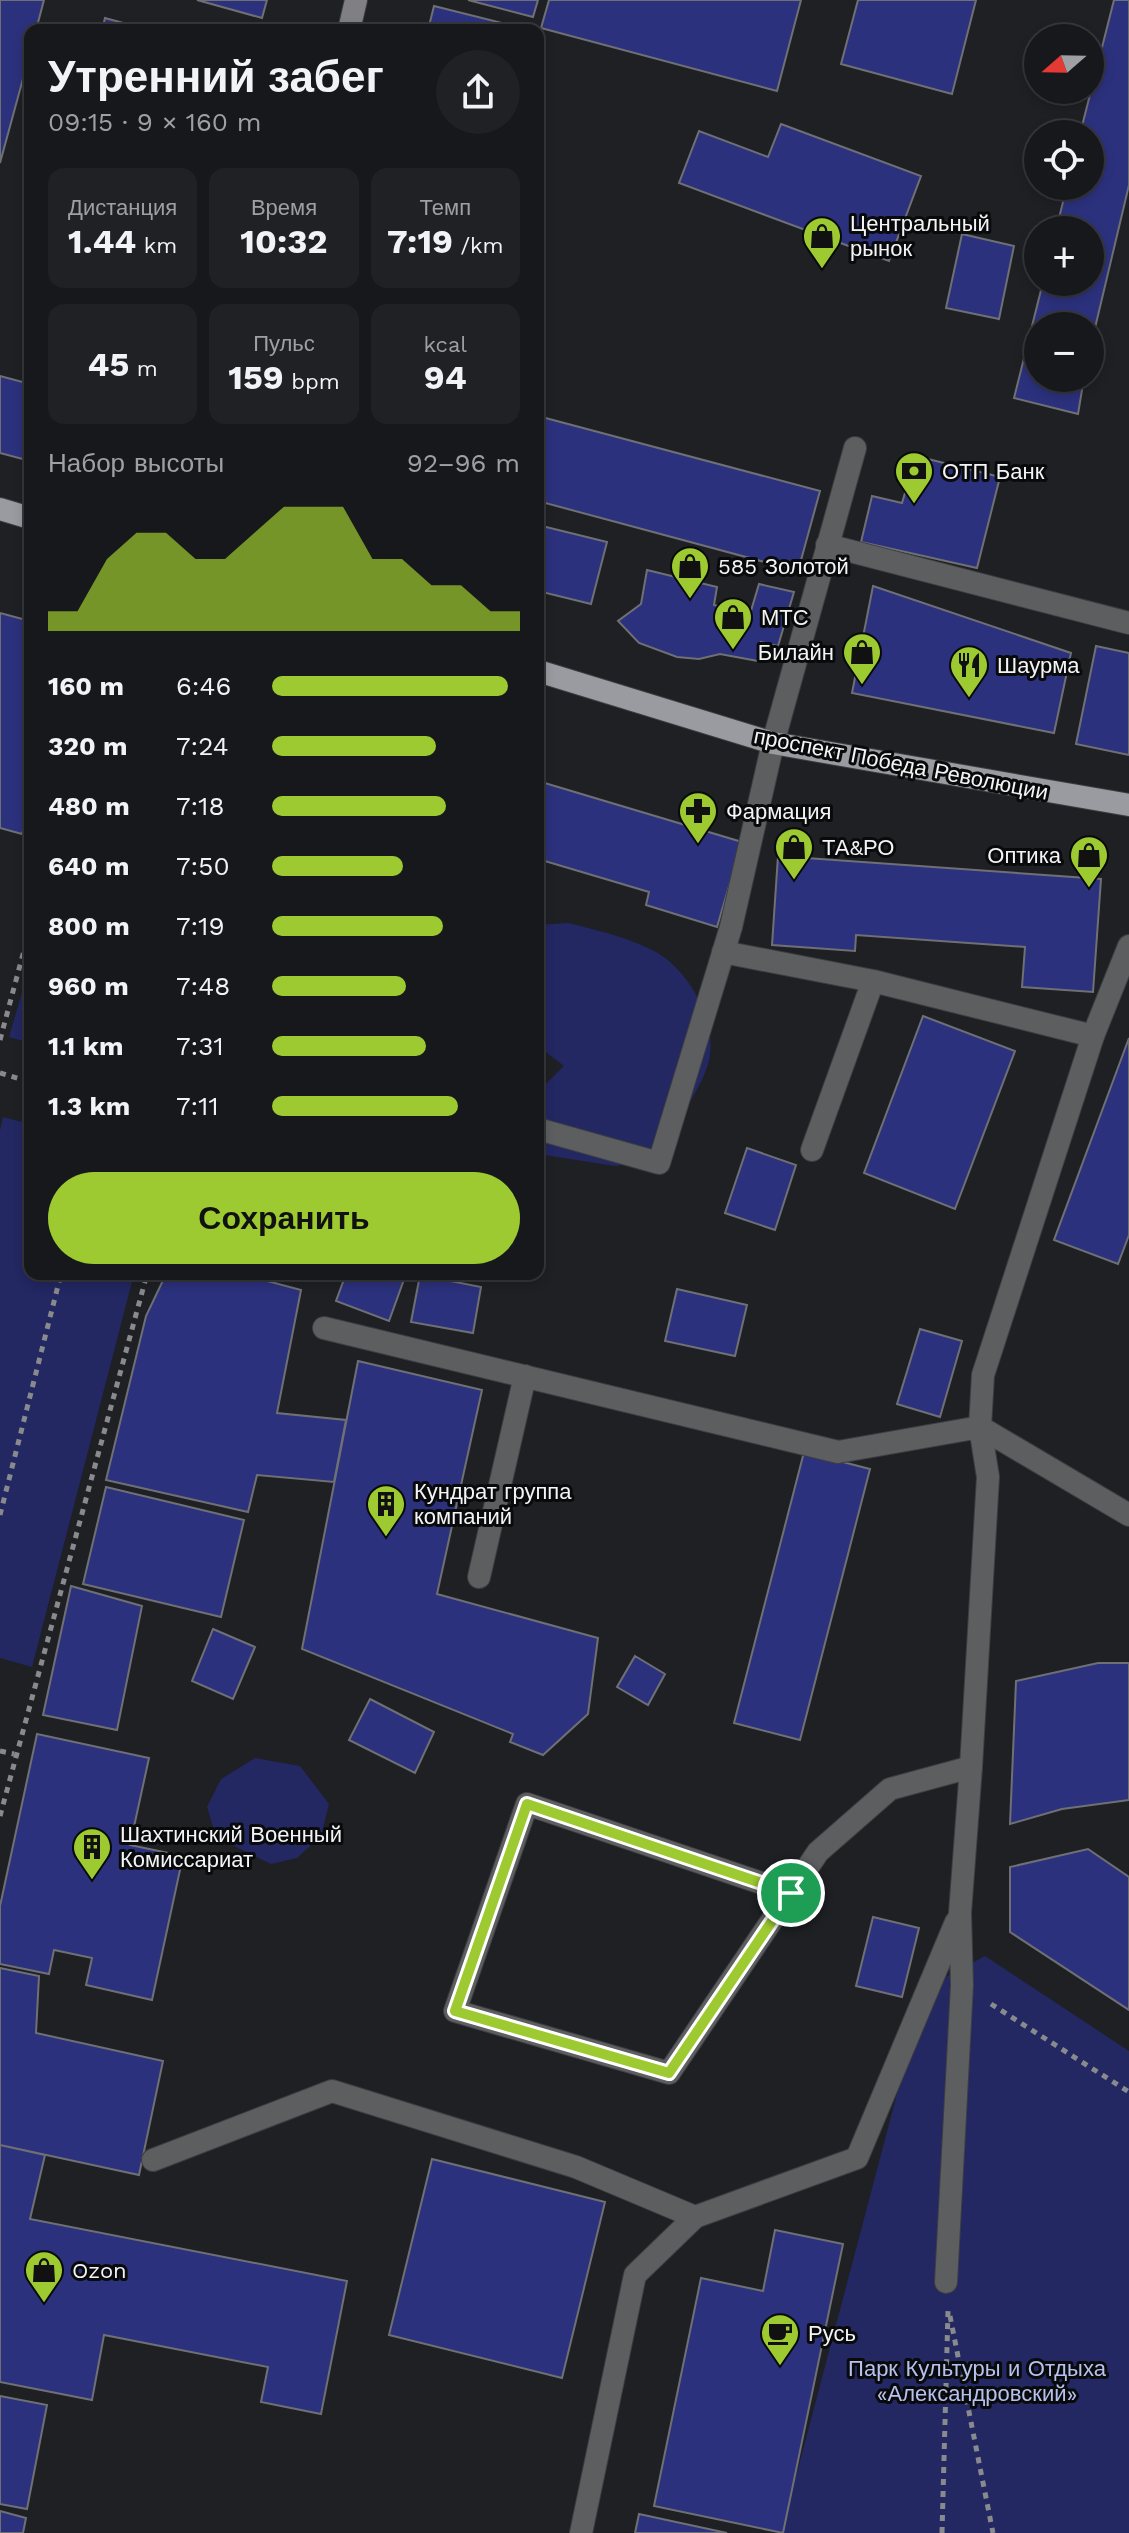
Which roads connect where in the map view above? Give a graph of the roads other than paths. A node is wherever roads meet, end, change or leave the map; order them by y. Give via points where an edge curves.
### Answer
1 (356, 0) edge
2 (350, 24) edge
3 (855, 448) dead end
4 (0, 509) edge
5 (24, 516) edge
6 (827, 545) junction
7 (1129, 623) edge
8 (544, 673) edge
9 (773, 743) junction
10 (1129, 805) edge
11 (1129, 946) edge
12 (723, 952) junction
13 (873, 981) junction
14 (1093, 1036) junction
15 (544, 1131) edge
16 (812, 1150) dead end
17 (324, 1328) dead end
18 (525, 1376) junction
19 (980, 1427) junction
20 (1129, 1515) edge
21 (479, 1577) dead end
22 (971, 1767) junction
23 (791, 1893) junction
24 (960, 1913) junction
25 (153, 2160) dead end
26 (695, 2217) junction
27 (946, 2282) dead end
28 (581, 2533) edge

1 - 2 main road
3 - 6 street
4 - 5 main road
6 - 7 street
6 - 9 street
8 - 9 main road, проспект Победа Революции
9 - 10 main road, проспект Победа Революции
9 - 12 street
11 - 14 street
12 - 13 street
12 - 15 street via 659,1163
13 - 14 street
13 - 16 street
14 - 19 street via 983,1375
17 - 18 street
18 - 19 street via 838,1452
18 - 21 street
19 - 20 street
19 - 22 street via 988,1477
22 - 23 street via 890,1789 818,1852
22 - 24 street
23 - 23 street via 669,2073 455,2011 527,1804
24 - 26 street via 857,2158
24 - 27 street via 962,1985
25 - 26 street via 332,2091 576,2167
26 - 28 street via 635,2275

